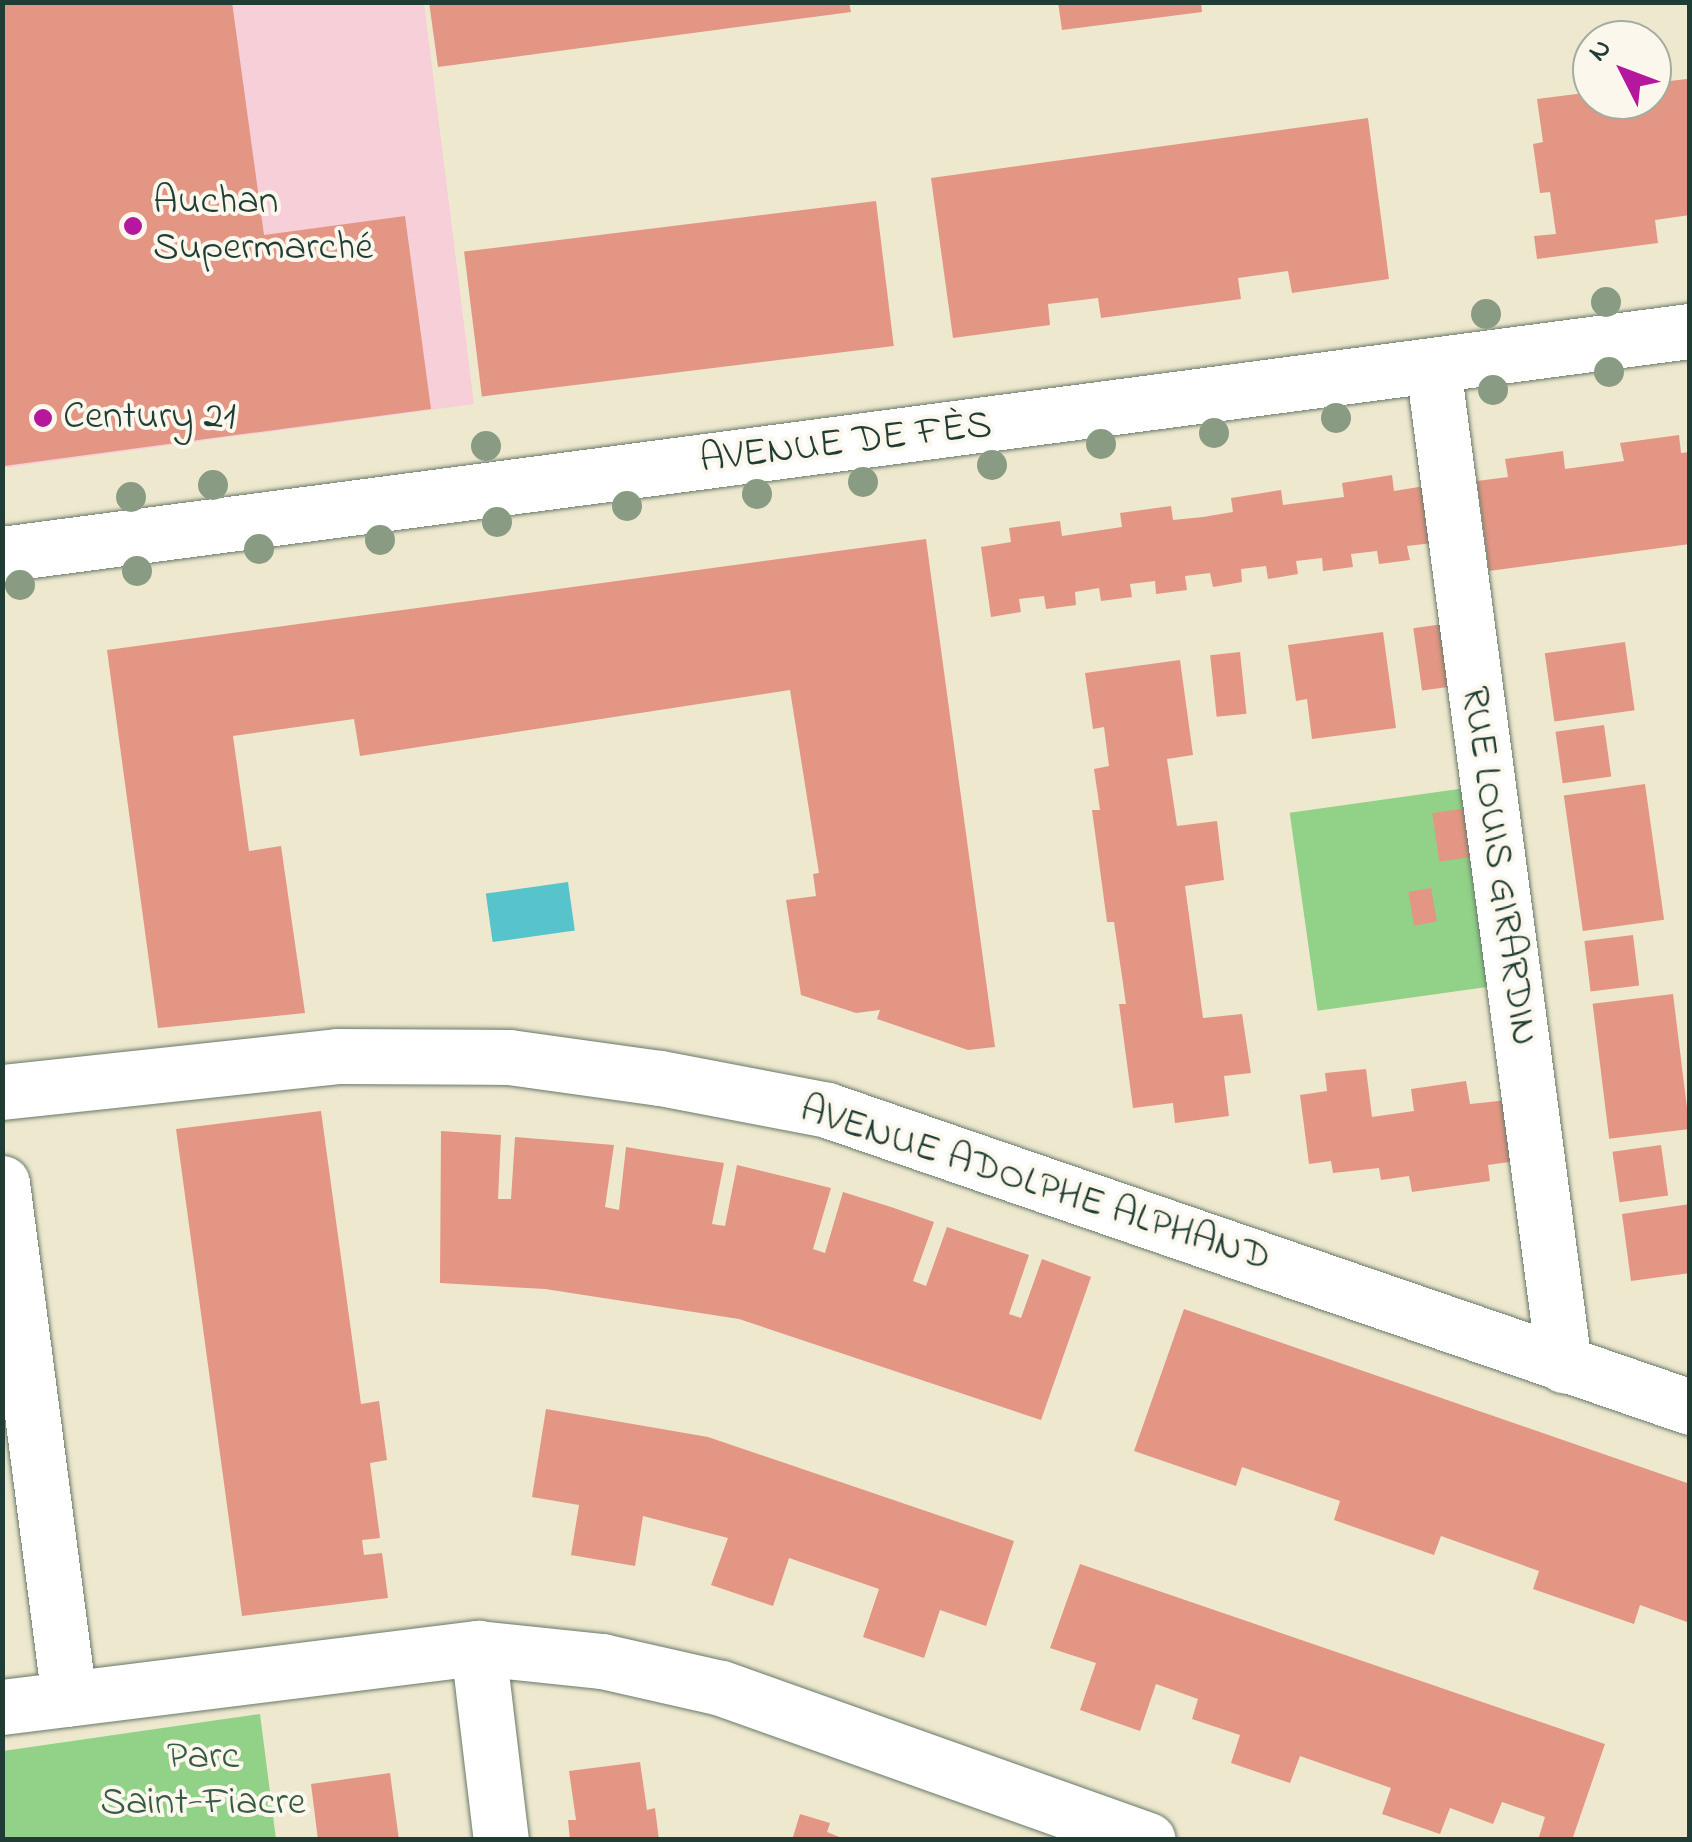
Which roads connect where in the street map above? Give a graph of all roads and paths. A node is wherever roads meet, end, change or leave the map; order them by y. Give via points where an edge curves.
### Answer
1 (1690, 331) edge
2 (1433, 367) junction
3 (2, 554) edge
4 (2, 1092) edge
5 (2, 1183) edge
6 (1564, 1365) junction
7 (1690, 1407) edge
8 (478, 1648) junction
9 (69, 1699) junction
10 (2, 1708) edge
11 (500, 1840) edge
12 (1148, 1840) edge

1 - 2 street, AVENUE DE FÈS
2 - 3 street, AVENUE DE FÈS
2 - 6 street, RUE LOUIS GIRARDIN
4 - 6 street, AVENUE ADOLPHE ALPHAND via 337,1056 509,1056 660,1078 827,1110
5 - 9 street
6 - 7 street, AVENUE ADOLPHE ALPHAND
8 - 9 street
8 - 11 street
8 - 12 street via 602,1661 721,1688
9 - 10 street

